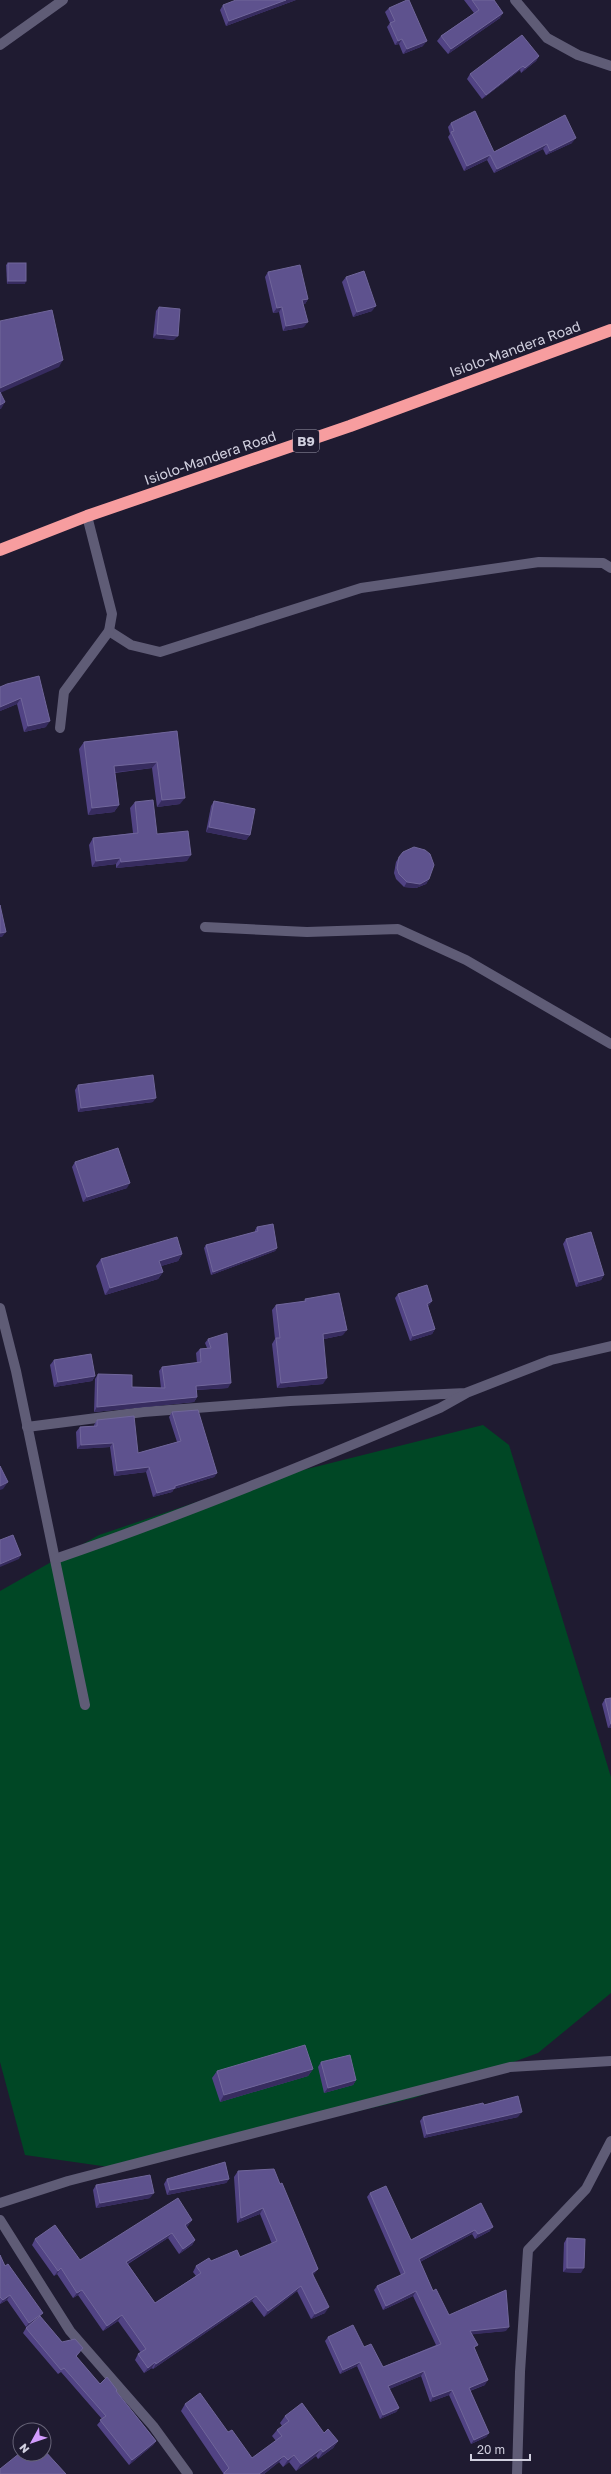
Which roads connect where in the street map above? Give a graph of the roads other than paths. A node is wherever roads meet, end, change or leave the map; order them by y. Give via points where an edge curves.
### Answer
1 (63, 0) edge
2 (515, 0) edge
3 (0, 45) edge
4 (611, 66) edge
5 (611, 330) edge
6 (87, 516) junction
7 (0, 550) edge
8 (611, 568) edge
9 (109, 631) junction
10 (60, 728) dead end
11 (205, 927) dead end
12 (611, 1044) edge
13 (0, 1308) edge
14 (611, 1346) edge
15 (466, 1393) junction
16 (27, 1427) junction
17 (55, 1559) junction
18 (85, 1705) dead end
19 (611, 2062) edge
20 (611, 2142) edge
21 (0, 2204) edge
22 (0, 2220) edge
23 (188, 2474) edge
24 (517, 2474) edge

1 - 3 street
2 - 4 street via 547,38 578,55
5 - 6 highway, Isiolo-Mandera Road / B9 via 350,426
6 - 7 highway, Isiolo-Mandera Road / B9
6 - 9 street via 112,614
8 - 9 street via 603,563 539,562 361,588 160,652 131,645
9 - 10 street via 64,692
11 - 12 street via 307,932 398,929 466,960
13 - 16 street
14 - 15 street via 551,1360
15 - 16 street via 290,1401
15 - 17 street via 440,1408 278,1476 153,1526
16 - 17 street
17 - 18 street
19 - 21 street via 510,2068 68,2181
20 - 24 street via 586,2189 528,2250 520,2372
22 - 23 street via 70,2331 153,2426

